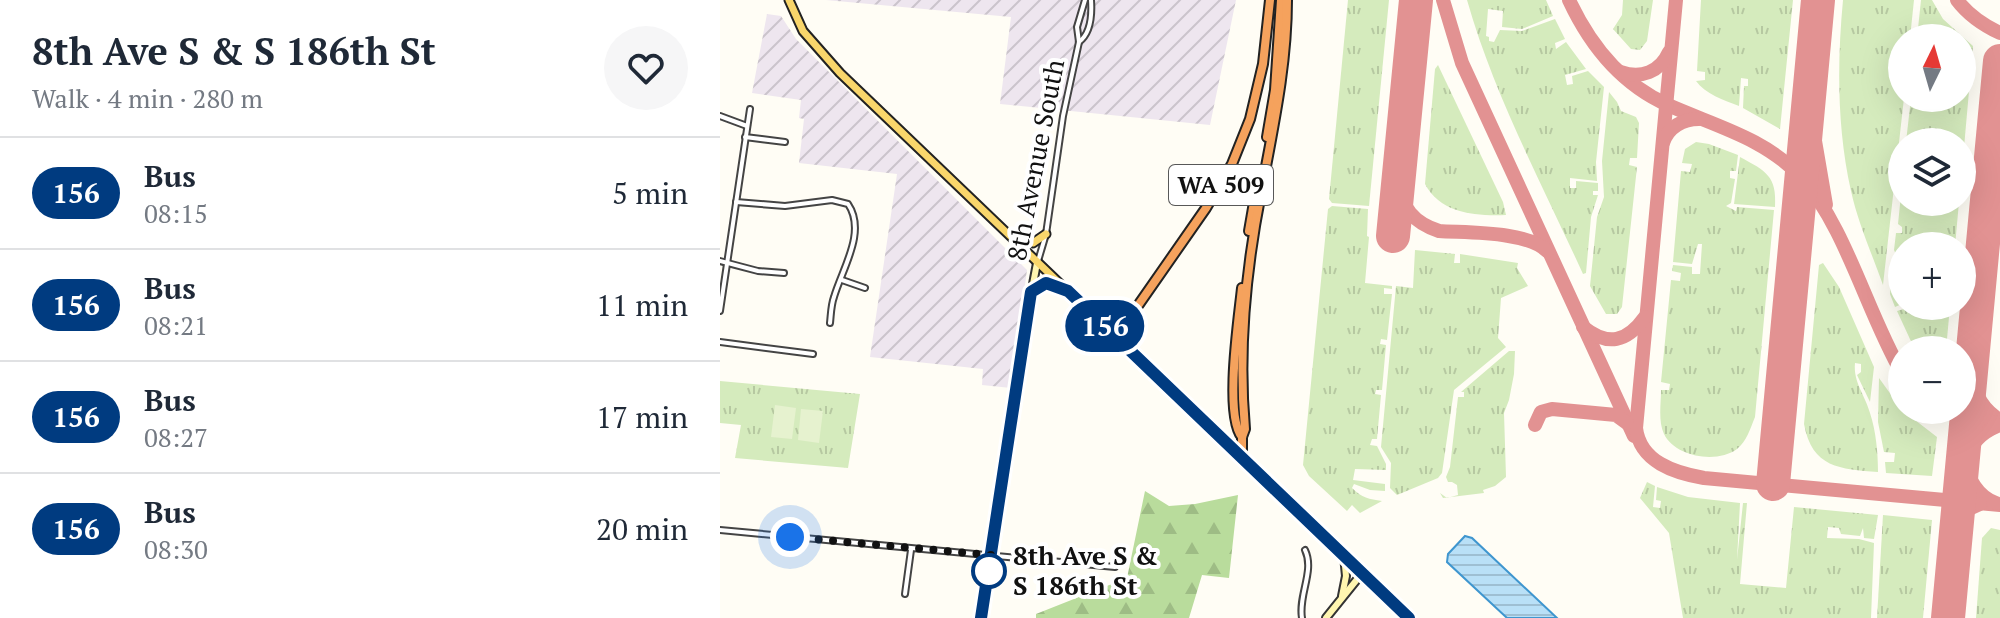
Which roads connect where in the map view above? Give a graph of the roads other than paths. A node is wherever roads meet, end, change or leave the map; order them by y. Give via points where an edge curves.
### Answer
1 (789, 0) edge
2 (1088, 0) edge
3 (1270, 0) edge
4 (1281, 0) edge
5 (1287, 0) edge
6 (1079, 42) junction
7 (750, 109) dead end
8 (720, 116) edge
9 (747, 126) junction
10 (745, 137) junction
11 (785, 142) dead end
12 (736, 202) junction
13 (1007, 234) junction
14 (1046, 234) junction
15 (720, 261) edge
16 (728, 261) junction
17 (1037, 263) junction
18 (784, 273) dead end
19 (842, 280) junction
20 (865, 288) dead end
21 (1068, 291) junction
22 (1031, 292) junction
23 (720, 311) edge
24 (1100, 321) junction
25 (830, 323) dead end
26 (720, 342) edge
27 (813, 354) dead end
28 (1242, 437) junction
29 (1242, 457) junction
30 (720, 530) edge
31 (911, 550) junction
32 (1305, 550) dead end
33 (1344, 554) junction
34 (991, 555) junction
35 (1115, 567) dead end
36 (1363, 572) junction
37 (905, 594) dead end
38 (1341, 599) junction
39 (981, 618) edge
40 (1302, 618) edge
41 (1326, 618) edge
42 (1409, 618) edge

1 - 13 main road via 815,48
2 - 6 street, 8th Avenue South via 1077,27
2 - 6 street, 8th Avenue South via 1089,26
3 - 24 highway, WA 509 via 1253,106 1232,164 1130,317 1118,324
4 - 28 highway via 1275,90 1253,202 1235,348 1235,418
5 - 28 highway via 1279,104 1248,288
6 - 14 street, 8th Avenue South
7 - 9 street
8 - 9 street
9 - 10 street
10 - 11 street
10 - 12 street
12 - 16 street
12 - 19 street via 848,204 855,224
13 - 14 main road via 1028,243
13 - 17 main road
14 - 17 street, 8th Avenue South
15 - 16 street
16 - 18 street
16 - 23 street
17 - 21 main road
17 - 22 street, 8th Avenue South
19 - 20 street
19 - 25 street
21 - 22 main road via 1046,283
21 - 24 main road
22 - 34 street, 8th Avenue South
24 - 29 main road
26 - 27 street
28 - 29 highway
29 - 33 main road
30 - 31 street
31 - 34 street
31 - 37 street
32 - 40 street via 1309,563
33 - 36 main road
33 - 38 street
34 - 35 street
34 - 39 street, 8th Avenue South
36 - 38 street
36 - 42 main road
38 - 41 street

